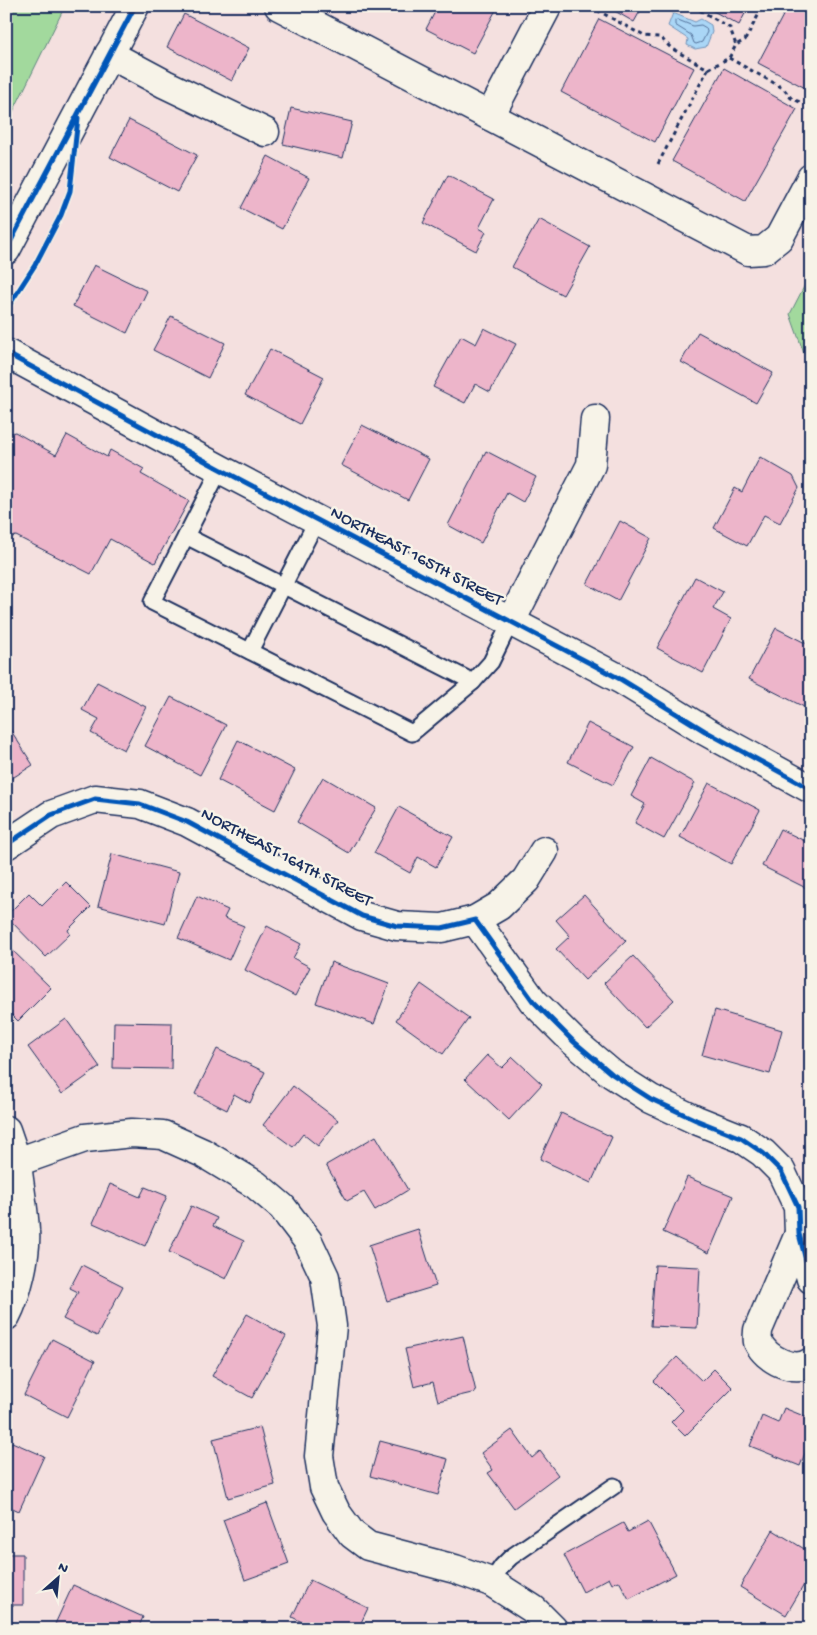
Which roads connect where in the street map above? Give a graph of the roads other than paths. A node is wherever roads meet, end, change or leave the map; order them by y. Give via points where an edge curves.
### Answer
1 (135, 6) edge
2 (279, 6) edge
3 (547, 7) edge
4 (109, 54) junction
5 (490, 116) junction
6 (265, 132) dead end
7 (811, 178) edge
8 (6, 250) edge
9 (6, 353) edge
10 (595, 419) dead end
11 (220, 469) junction
12 (317, 520) junction
13 (186, 536) junction
14 (284, 586) junction
15 (511, 622) junction
16 (250, 651) junction
17 (473, 682) junction
18 (811, 789) edge
19 (6, 845) edge
20 (544, 851) dead end
21 (475, 920) junction
22 (6, 1130) edge
23 (16, 1162) junction
24 (799, 1234) junction
25 (811, 1279) edge
26 (6, 1316) edge
27 (811, 1362) edge
28 (614, 1486) dead end
29 (491, 1582) junction
30 (552, 1629) edge

1 - 4 street
2 - 5 street
3 - 5 street
4 - 6 street
4 - 8 street
5 - 7 street via 748,251 764,250 779,238
9 - 11 street, NORTHEAST 165TH STREET
10 - 15 street via 591,465
11 - 12 street, NORTHEAST 165TH STREET
11 - 13 lane
12 - 14 lane
12 - 15 street, NORTHEAST 165TH STREET
13 - 14 lane
13 - 16 lane via 152,602
14 - 16 lane
14 - 17 lane
15 - 17 lane via 491,662
15 - 18 street, NORTHEAST 165TH STREET via 622,680 705,731
16 - 17 lane via 412,733
19 - 21 street, NORTHEAST 164TH STREET via 51,815 95,799 140,804 187,822 362,916 398,926 442,928
20 - 21 street, NORTHEAST 164TH STREET via 526,880 499,906
21 - 24 street via 533,1001 612,1074 651,1098 741,1138 763,1153 781,1171 798,1207
22 - 23 street
23 - 26 street via 26,1232 21,1272
23 - 29 street via 85,1138 163,1135 203,1152 256,1185 282,1207 308,1241 325,1277 332,1326 319,1456 324,1487 336,1512 352,1534 368,1546
24 - 25 street
24 - 27 street via 758,1330 757,1340 764,1351 790,1366
28 - 29 lane via 511,1557
29 - 30 street via 533,1609

